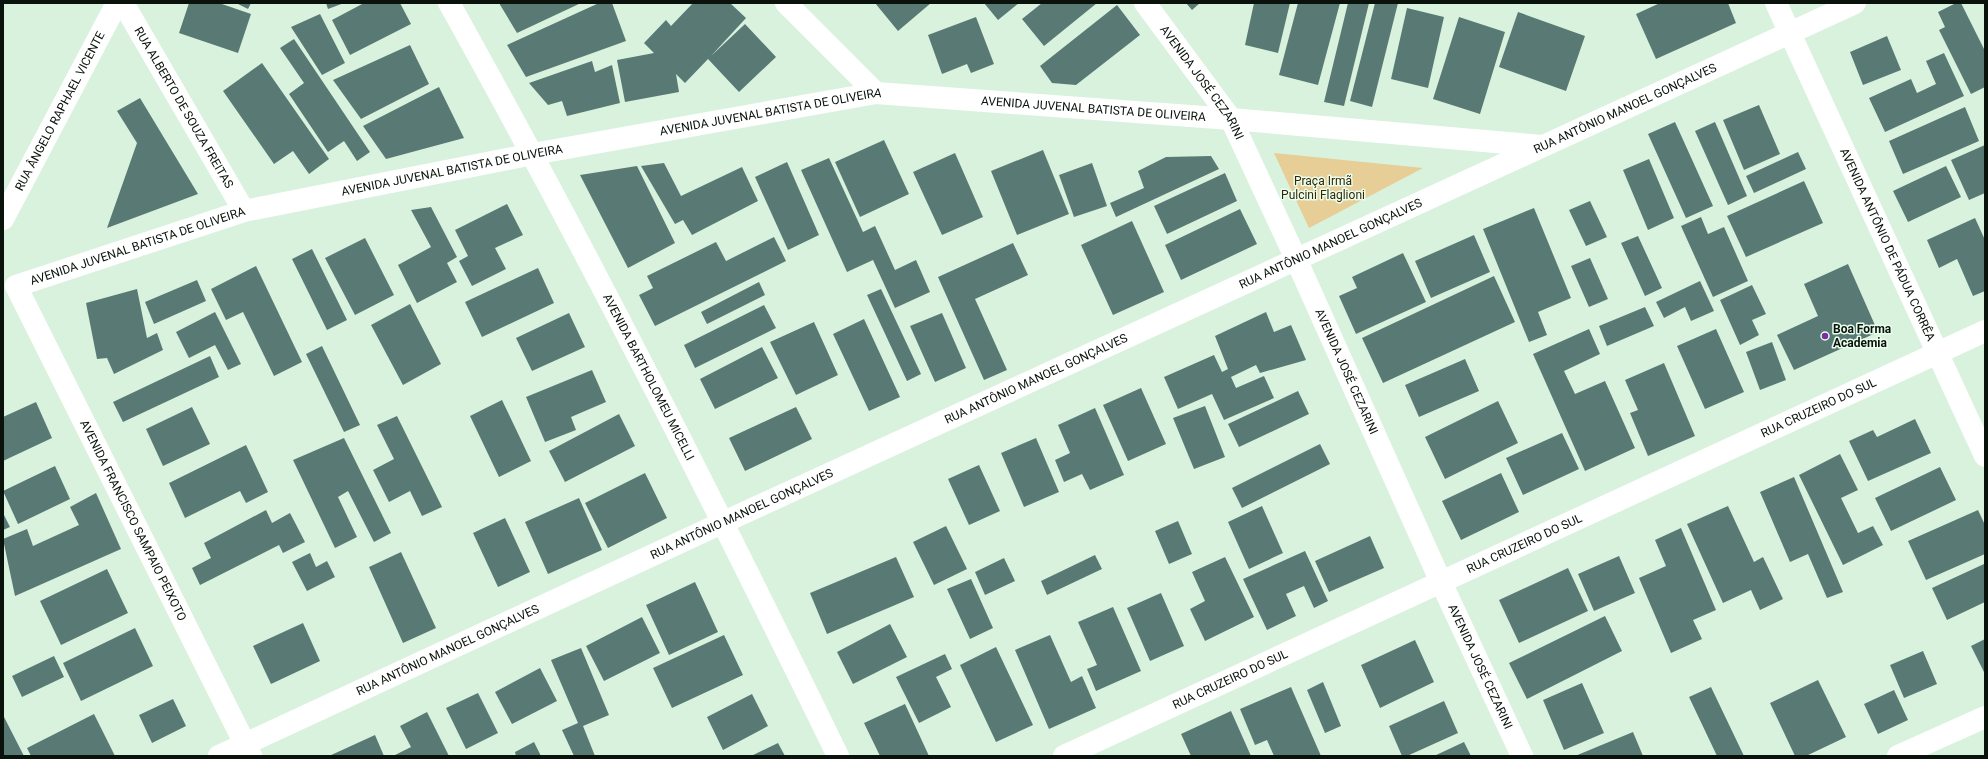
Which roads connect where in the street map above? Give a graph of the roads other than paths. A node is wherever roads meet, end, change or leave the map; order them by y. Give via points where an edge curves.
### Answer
1 (117, 3) edge
2 (123, 3) edge
3 (449, 3) edge
4 (786, 3) edge
5 (1145, 3) edge
6 (1776, 3) edge
7 (1854, 3) edge
8 (1790, 33) junction
9 (876, 93) junction
10 (1231, 119) junction
11 (1544, 146) junction
12 (533, 154) junction
13 (244, 211) junction
14 (3, 219) edge
15 (1296, 259) junction
16 (10, 282) edge
17 (1985, 331) edge
18 (1938, 353) junction
19 (1985, 456) edge
20 (724, 522) junction
21 (1441, 582) junction
22 (1985, 717) edge
23 (248, 750) edge
24 (219, 756) edge
25 (838, 756) edge
26 (1064, 756) edge
27 (1522, 756) edge
28 (1898, 756) edge

1 - 14 street, RUA ÂNGELO RAPHAEL VICENTE
2 - 13 street, RUA ALBERTO DE SOUZA FREITAS
3 - 12 street, AVENIDA BARTHOLOMEU MICELLI
4 - 9 street
5 - 10 street, AVENIDA JOSÉ CEZARINI
6 - 8 street, AVENIDA ANTÔNIO DE PÁDUA CORRÊA
7 - 8 street, RUA ANTÔNIO MANOEL GONÇALVES
8 - 11 street, RUA ANTÔNIO MANOEL GONÇALVES
8 - 18 street, AVENIDA ANTÔNIO DE PÁDUA CORRÊA
9 - 10 street, AVENIDA JUVENAL BATISTA DE OLIVEIRA
9 - 12 street, AVENIDA JUVENAL BATISTA DE OLIVEIRA
10 - 11 street, AVENIDA JUVENAL BATISTA DE OLIVEIRA
10 - 15 street, AVENIDA JOSÉ CEZARINI
11 - 15 street, RUA ANTÔNIO MANOEL GONÇALVES
12 - 13 street, AVENIDA JUVENAL BATISTA DE OLIVEIRA
12 - 20 street, AVENIDA BARTHOLOMEU MICELLI
13 - 16 street, AVENIDA JUVENAL BATISTA DE OLIVEIRA
15 - 20 street, RUA ANTÔNIO MANOEL GONÇALVES
15 - 21 street, AVENIDA JOSÉ CEZARINI
16 - 23 street, AVENIDA FRANCISCO SAMPAIO PEIXOTO
17 - 18 street, RUA CRUZEIRO DO SUL
18 - 19 street, AVENIDA ANTÔNIO DE PÁDUA CORRÊA
18 - 21 street, RUA CRUZEIRO DO SUL
20 - 23 street, RUA ANTÔNIO MANOEL GONÇALVES
20 - 25 street, AVENIDA BARTHOLOMEU MICELLI
21 - 26 street, RUA CRUZEIRO DO SUL
21 - 27 street, AVENIDA JOSÉ CEZARINI
22 - 28 street
23 - 24 street, RUA ANTÔNIO MANOEL GONÇALVES

